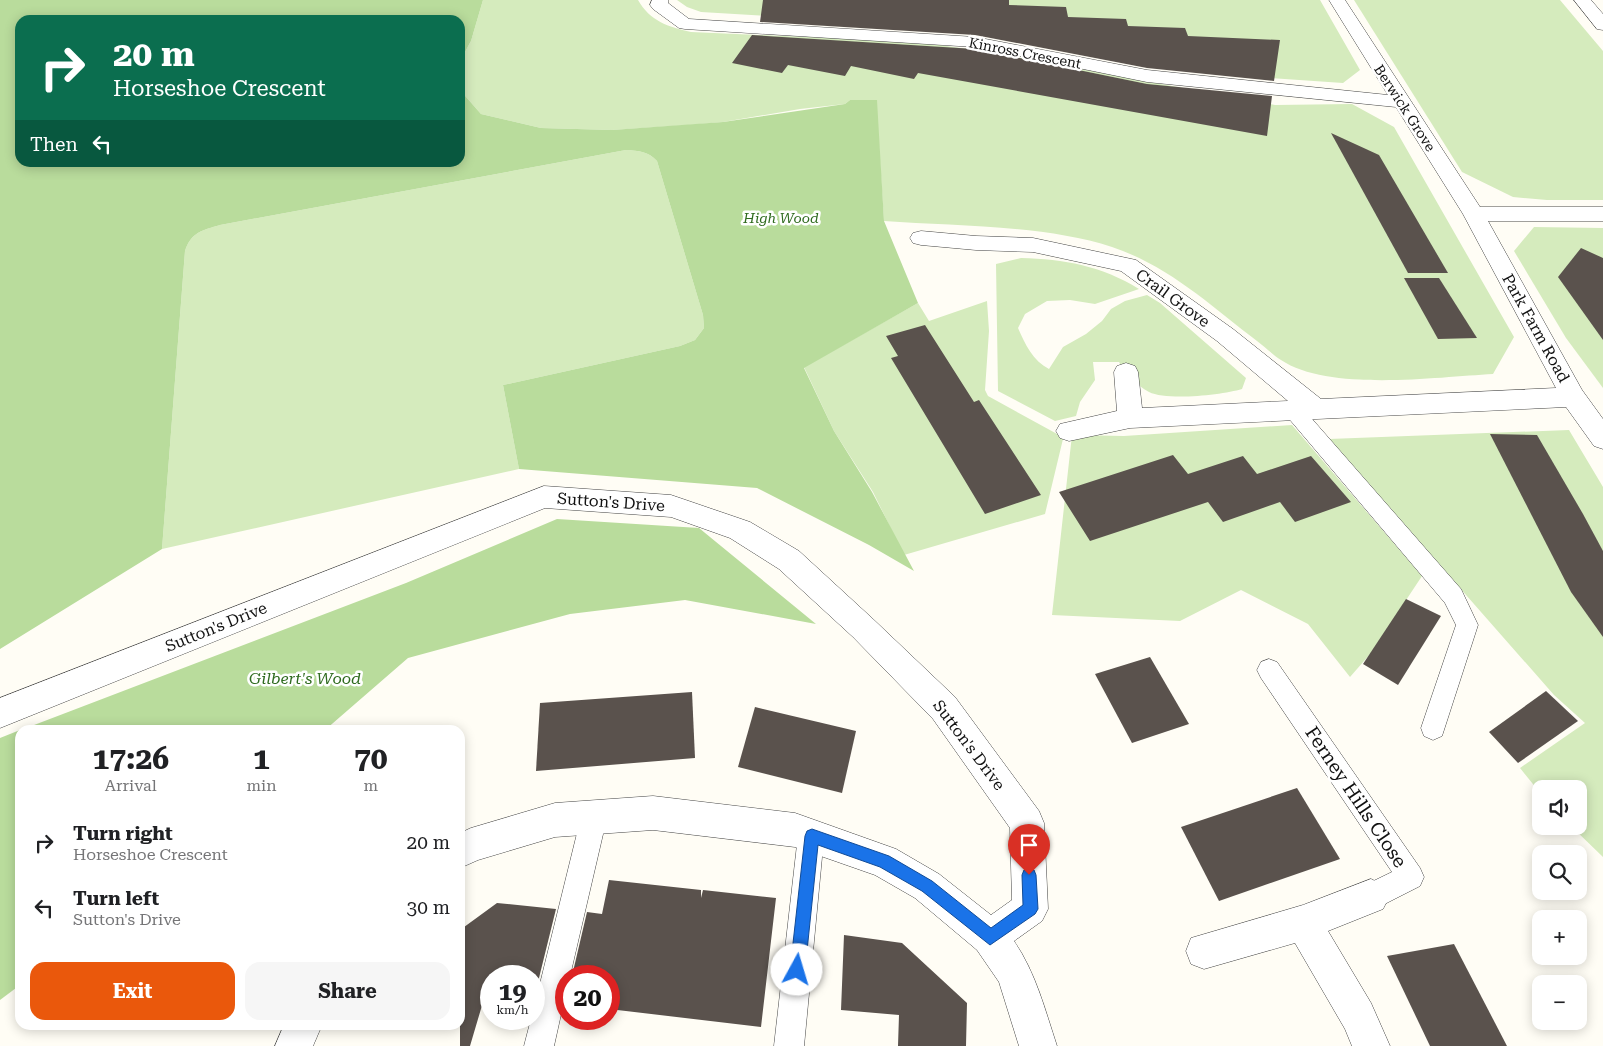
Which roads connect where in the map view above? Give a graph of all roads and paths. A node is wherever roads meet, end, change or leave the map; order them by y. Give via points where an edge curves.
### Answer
1 (660, 0) edge
2 (1337, 0) edge
3 (1582, 0) edge
4 (1603, 24) edge
5 (1401, 102) junction
6 (1474, 214) junction
7 (1603, 214) edge
8 (920, 238) dead end
9 (1126, 372) dead end
10 (1573, 397) junction
11 (1303, 409) junction
12 (1130, 418) junction
13 (1069, 431) dead end
14 (1603, 439) edge
15 (1269, 670) dead end
16 (0, 713) edge
17 (1433, 728) dead end
18 (594, 817) junction
19 (812, 836) junction
20 (465, 848) edge
21 (1371, 897) joint
22 (1303, 923) junction
23 (990, 937) junction
24 (1204, 951) dead end
25 (301, 1030) edge
26 (294, 1046) edge
27 (539, 1046) edge
28 (789, 1046) edge
29 (1038, 1046) edge
30 (1371, 1046) edge

1 - 5 street, Kinross Crescent via 658,5 686,24 975,42 1147,76
2 - 5 street, Berwick Grove
3 - 4 street
5 - 6 street, Berwick Grove
6 - 7 street
6 - 10 street, Park Farm Road
8 - 11 street, Crail Grove via 976,253 1033,245 1128,266 1225,335
9 - 12 street
10 - 11 street
10 - 14 street, Park Farm Road
11 - 12 street
11 - 17 lane via 1453,596 1466,624
12 - 13 street
15 - 21 lane, Ferney Hills Close via 1411,877
16 - 23 street, Sutton's Drive via 544,497 671,506 740,530 789,560 944,708 1027,823 1030,909
18 - 19 street via 653,813 796,830
18 - 20 street via 555,820
18 - 27 lane
19 - 23 street via 884,862 927,886
19 - 28 lane
21 - 22 street, Ferney Hills Close
22 - 24 street, Ferney Hills Close
22 - 30 street via 1358,1016
23 - 29 street via 1014,973
25 - 26 street

